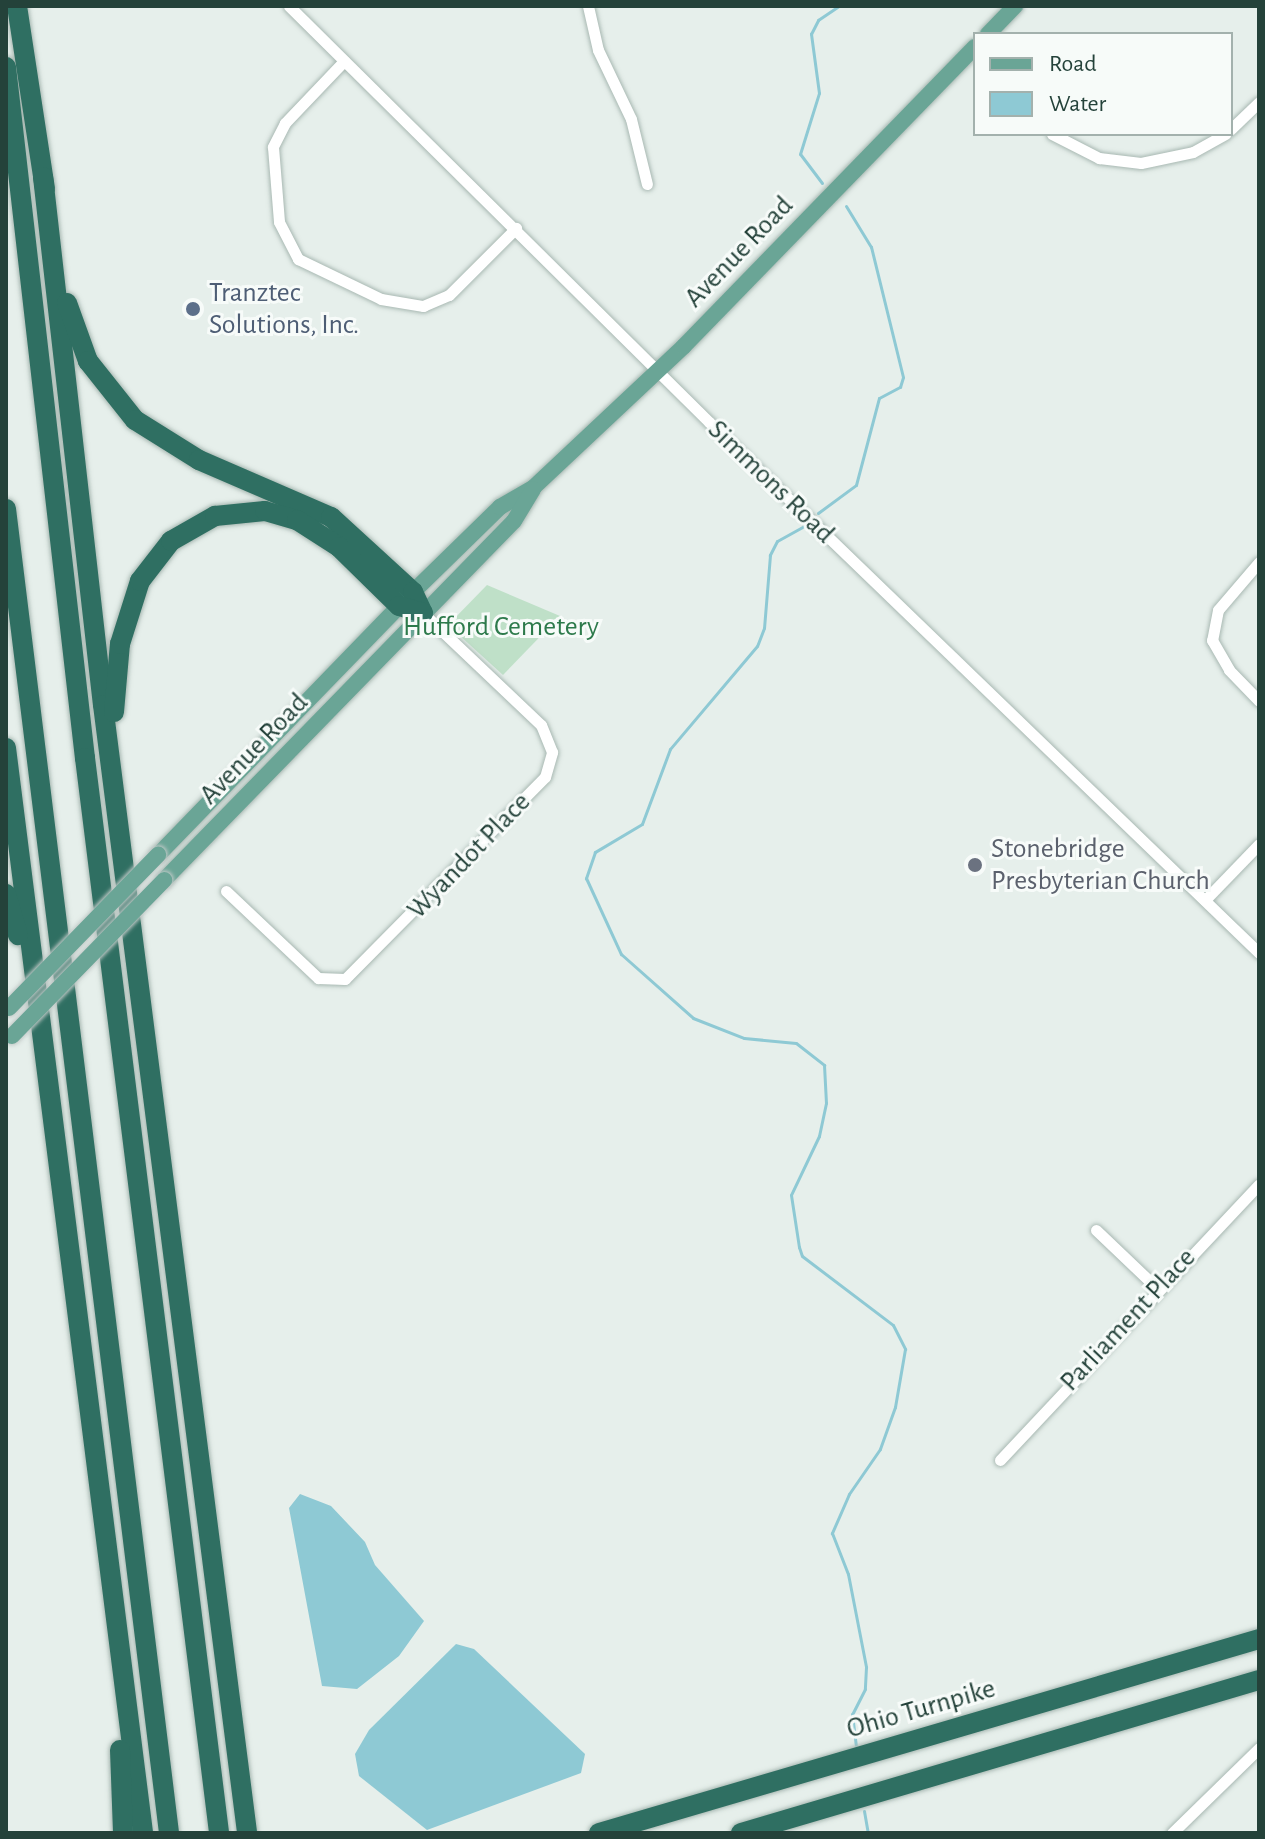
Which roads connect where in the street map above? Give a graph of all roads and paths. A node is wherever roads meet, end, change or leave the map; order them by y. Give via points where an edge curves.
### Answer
1 (17, 6) edge
2 (289, 6) edge
3 (588, 6) edge
4 (1015, 6) edge
5 (990, 32) edge
6 (973, 54) edge
7 (344, 61) junction
8 (6, 67) edge
9 (1259, 102) edge
10 (1233, 127) edge
11 (1056, 136) edge
12 (1221, 136) edge
13 (43, 177) junction
14 (647, 184) dead end
15 (516, 228) junction
16 (658, 370) junction
17 (534, 487) junction
18 (6, 509) edge
19 (1259, 562) edge
20 (406, 599) junction
21 (423, 613) junction
22 (1259, 701) edge
23 (6, 748) edge
24 (112, 768) junction
25 (1259, 844) edge
26 (226, 891) dead end
27 (6, 894) edge
28 (1205, 900) junction
29 (1259, 953) edge
30 (7, 1010) edge
31 (9, 1040) edge
32 (45, 1065) junction
33 (1259, 1184) edge
34 (1096, 1230) dead end
35 (1157, 1288) junction
36 (1000, 1460) dead end
37 (1259, 1639) edge
38 (1259, 1680) edge
39 (127, 1711) junction
40 (1259, 1748) edge
41 (123, 1833) edge
42 (143, 1833) edge
43 (169, 1833) edge
44 (219, 1833) edge
45 (247, 1833) edge
46 (599, 1833) edge
47 (741, 1833) edge
48 (1172, 1833) edge

1 - 13 highway
2 - 7 street, Simmons Road
3 - 14 street via 601,58 631,119
4 - 5 main road
6 - 16 main road, Avenue Road
7 - 15 street, Simmons Road
7 - 15 street via 285,123 273,147 279,222 298,259 381,299 423,306 449,295
8 - 44 highway via 85,758
9 - 10 street
11 - 12 street via 1099,158 1141,163 1193,152
13 - 20 highway via 70,314 88,361 117,402 177,449 331,517
13 - 24 highway
15 - 16 street, Simmons Road
16 - 17 main road, Avenue Road
16 - 28 street, Simmons Road
17 - 20 main road, Avenue Road via 500,507
17 - 21 main road, Avenue Road via 514,521
18 - 43 highway
19 - 22 street via 1218,610 1212,640 1229,670
20 - 21 highway
20 - 24 highway via 333,541 297,520 248,511 199,522 159,553 133,597 115,678
20 - 30 main road, Avenue Road, bridge
21 - 26 street, Wyandot Place via 541,725 552,752 545,777 345,979 318,978
21 - 31 main road, Avenue Road, bridge
23 - 32 highway
24 - 45 highway
25 - 28 street
27 - 32 highway
28 - 29 street, Simmons Road
32 - 39 highway
33 - 35 street, Parliament Place
34 - 35 street
35 - 36 street, Parliament Place
37 - 46 highway, Ohio Turnpike
38 - 47 highway
39 - 41 highway via 120,1736
39 - 42 highway
40 - 48 street

